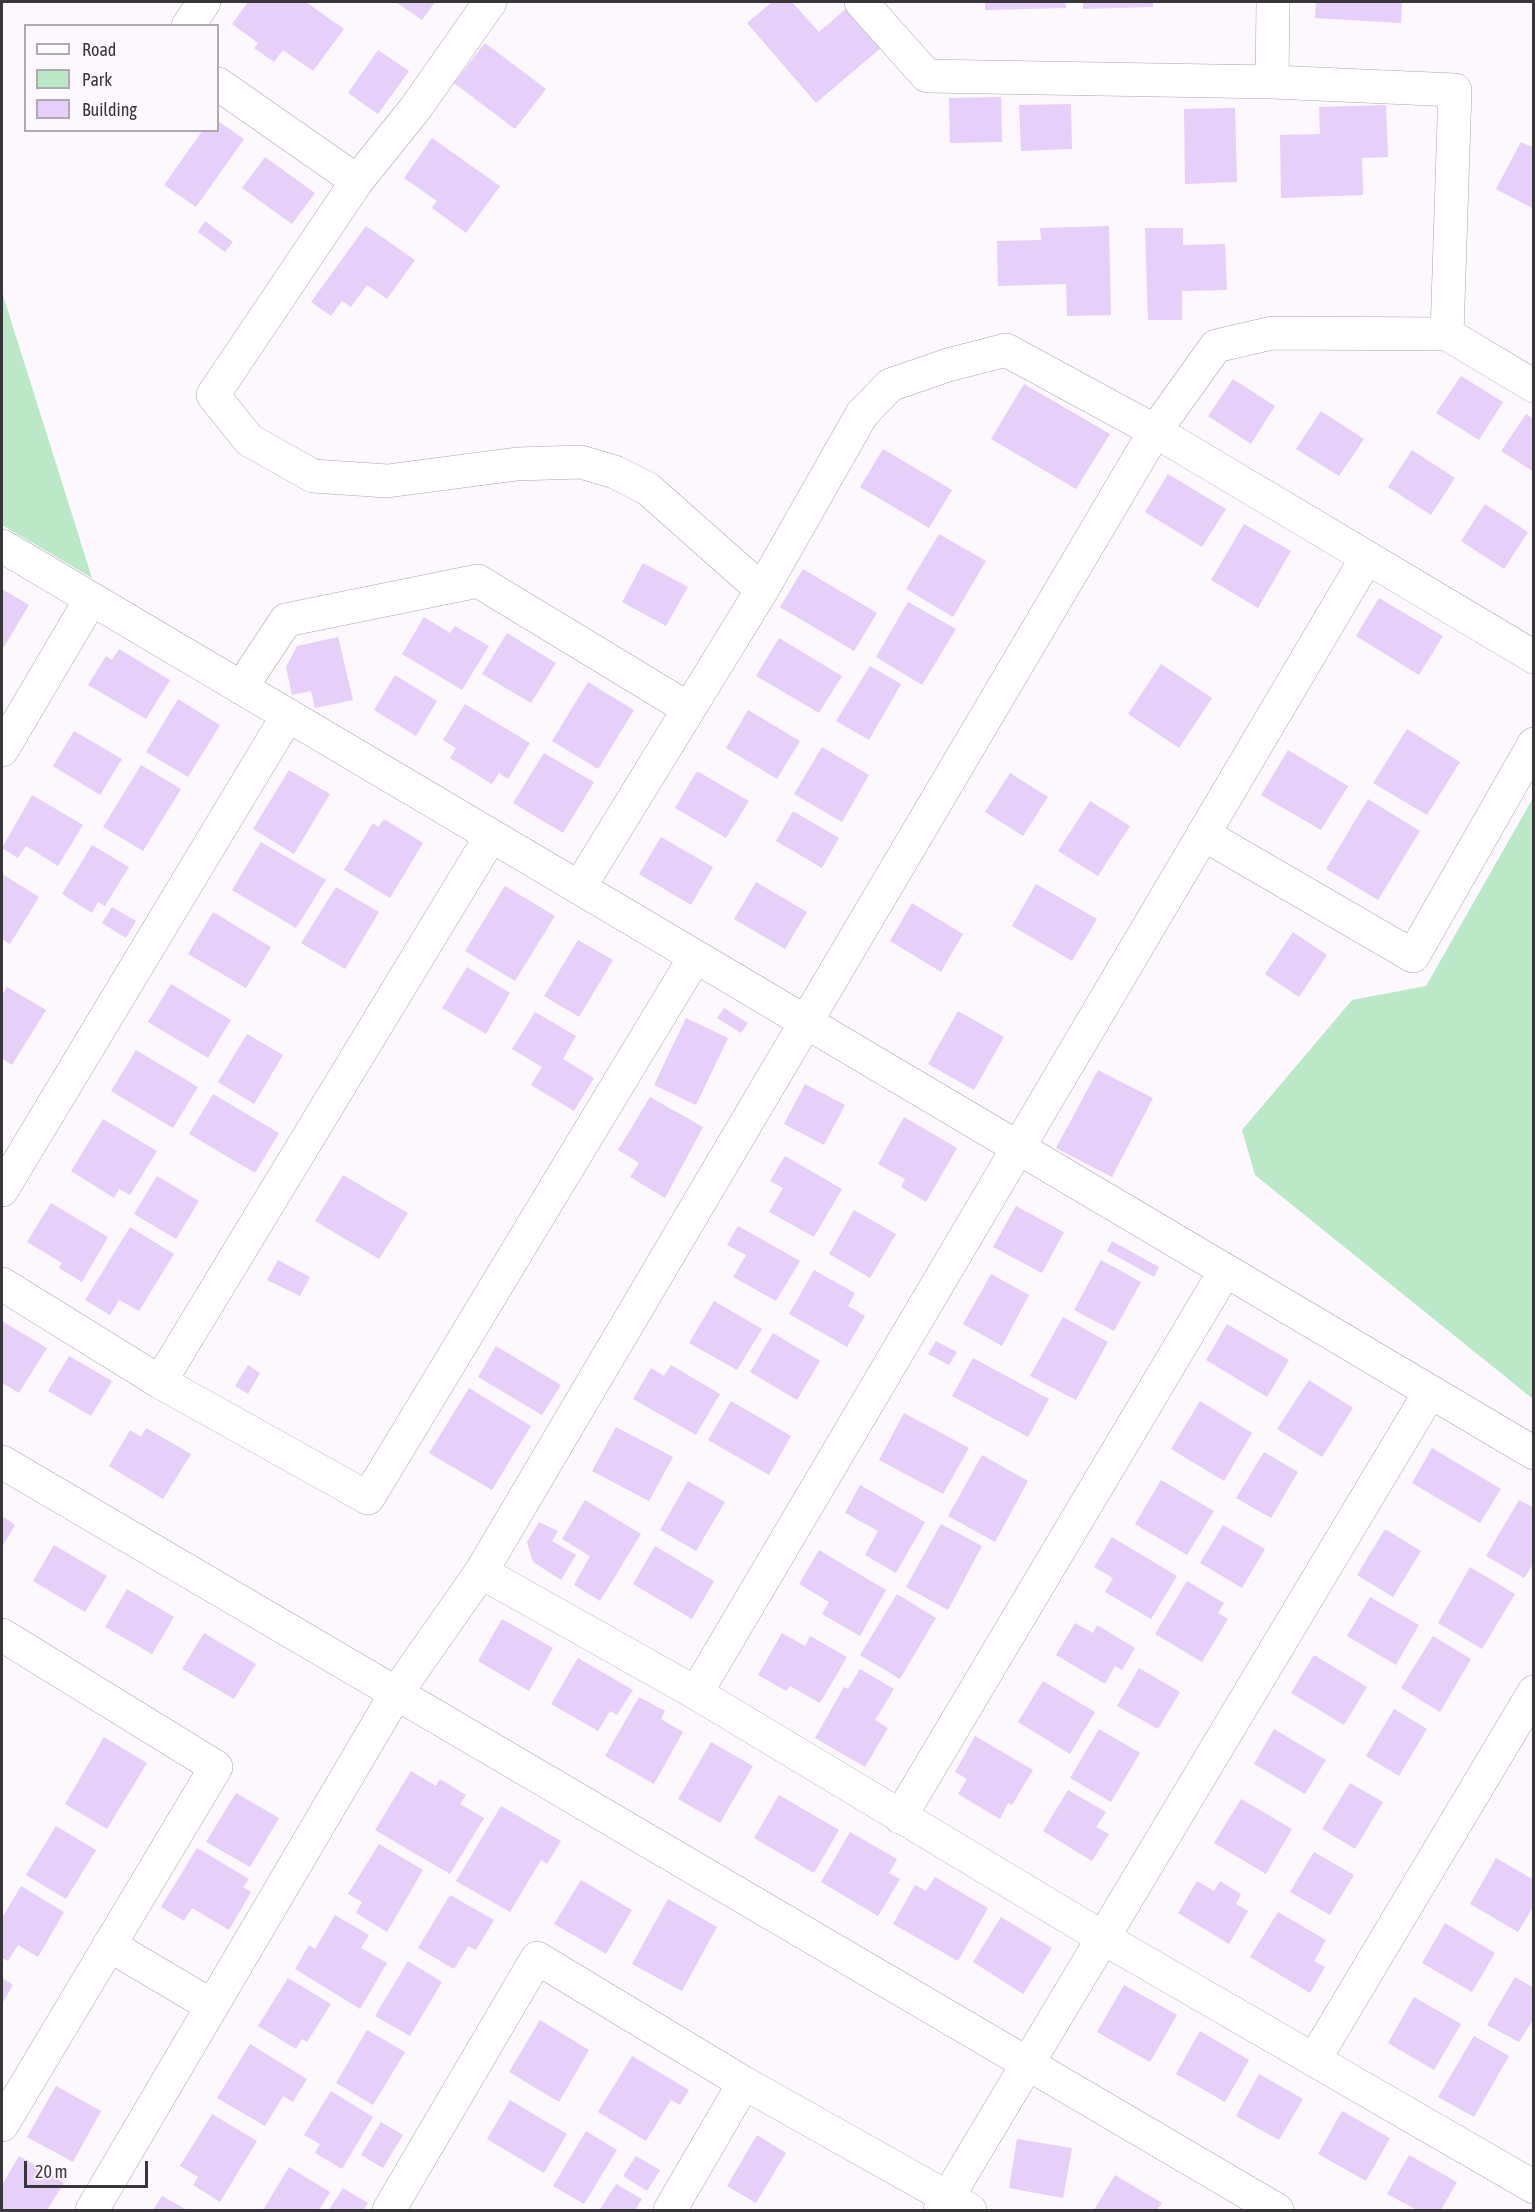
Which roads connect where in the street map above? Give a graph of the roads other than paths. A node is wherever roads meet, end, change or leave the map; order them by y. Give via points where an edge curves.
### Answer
1 (204, 2) edge
2 (490, 2) edge
3 (861, 2) edge
4 (1273, 2) edge
5 (189, 24) edge
6 (1272, 81) junction
7 (219, 85) edge
8 (357, 181) junction
9 (1447, 334) junction
10 (1533, 386) edge
11 (1155, 431) junction
12 (2, 546) edge
13 (1366, 559) junction
14 (762, 590) junction
15 (90, 599) junction
16 (1533, 657) edge
17 (241, 688) junction
18 (689, 709) junction
19 (288, 715) junction
20 (1533, 744) edge
21 (2, 750) edge
22 (1203, 834) junction
23 (491, 836) junction
24 (579, 888) junction
25 (695, 957) junction
26 (807, 1023) junction
27 (1019, 1149) junction
28 (2, 1190) edge
29 (1225, 1271) junction
30 (2, 1284) edge
31 (160, 1382) junction
32 (1431, 1392) junction
33 (1533, 1453) edge
34 (2, 1462) edge
35 (481, 1572) junction
36 (6, 1647) edge
37 (1533, 1692) edge
38 (696, 1693) junction
39 (395, 1695) junction
40 (900, 1817) junction
41 (1105, 1939) junction
42 (109, 1946) junction
43 (212, 2006) junction
44 (1314, 2060) junction
45 (1028, 2063) junction
46 (744, 2083) junction
47 (2, 2125) edge
48 (1530, 2178) edge
49 (953, 2206) edge
50 (93, 2211) edge
51 (389, 2211) edge
52 (670, 2211) edge
53 (1277, 2211) edge

1 - 5 street
2 - 8 street via 415,109
3 - 6 street via 927,76
4 - 6 street
6 - 9 street via 1455,90
7 - 8 street
8 - 14 street via 213,394 249,440 313,476 355,479 387,481 517,464 581,462 615,472 648,489
9 - 10 street
9 - 11 street via 1272,333 1216,346
11 - 13 street
11 - 14 street via 1006,350 890,385 862,414
11 - 26 street
12 - 15 street
13 - 16 street
13 - 22 street
14 - 18 street
15 - 17 street
15 - 21 street
17 - 18 street via 286,620 478,582
17 - 19 street
18 - 24 street
19 - 23 street
19 - 28 street
20 - 22 street via 1413,956
22 - 27 street
23 - 24 street
23 - 31 street
24 - 25 street
25 - 26 street
25 - 31 street via 368,1498
26 - 27 street
26 - 35 street
27 - 29 street
27 - 38 street
29 - 32 street
29 - 40 street
30 - 31 street
32 - 33 street
32 - 41 street
34 - 39 street
35 - 38 street
35 - 39 street
36 - 42 street via 216,1767
37 - 44 street
38 - 40 street
39 - 43 street
39 - 45 street
40 - 41 street
41 - 44 street
41 - 45 street
42 - 43 street
42 - 47 street
43 - 50 street
44 - 48 street
45 - 49 street
45 - 53 street
46 - 49 street
46 - 51 street via 537,1958
46 - 52 street

